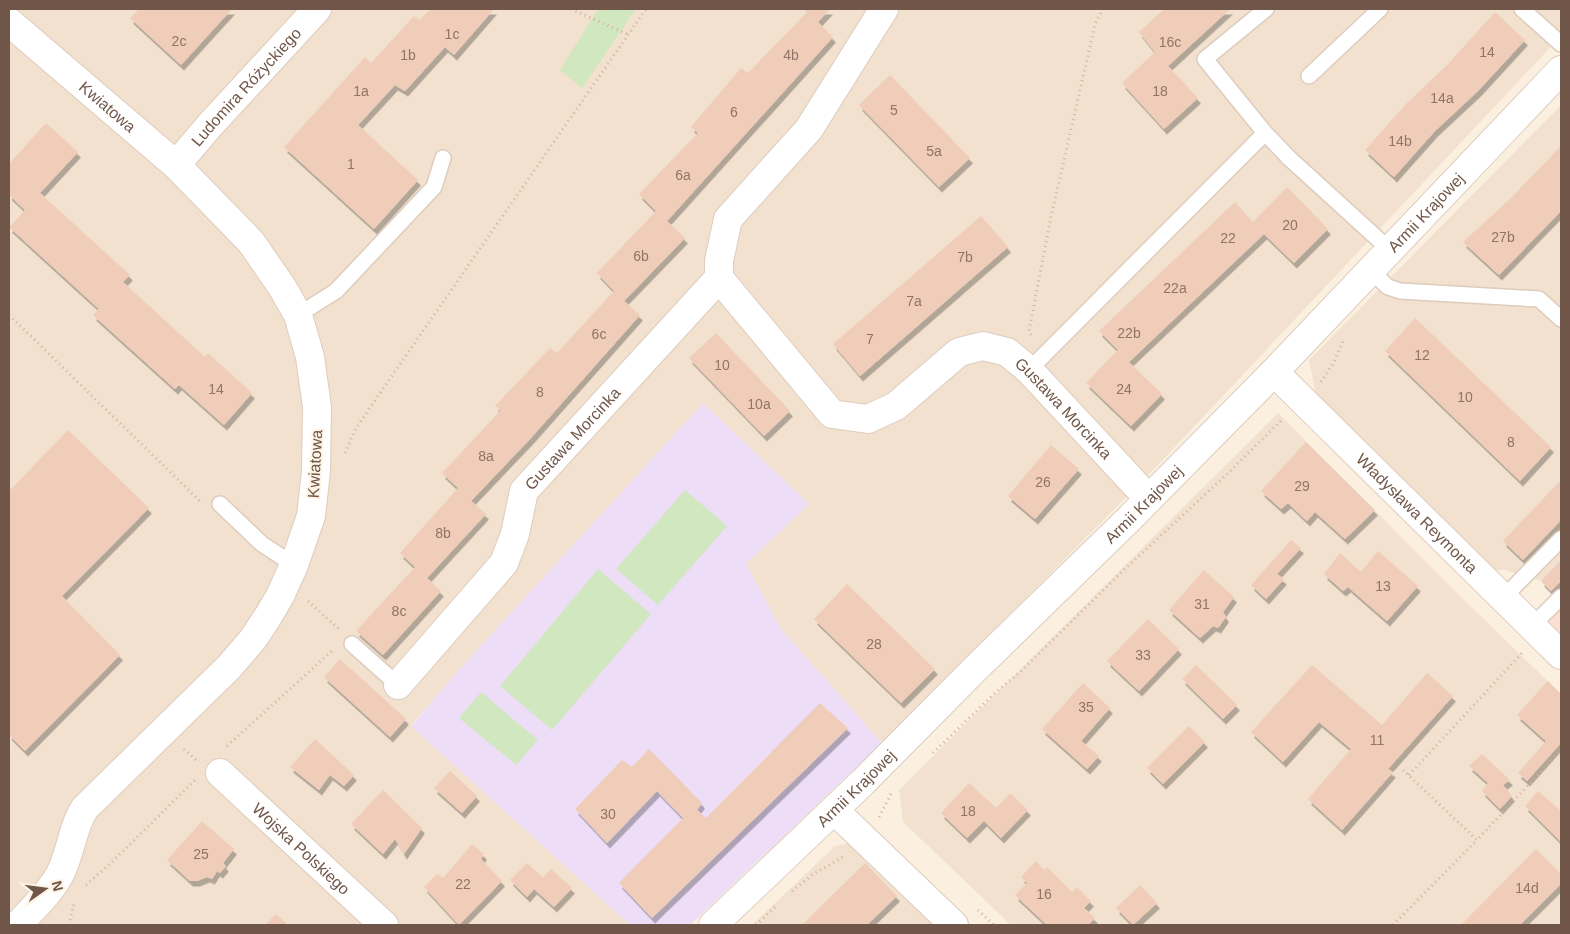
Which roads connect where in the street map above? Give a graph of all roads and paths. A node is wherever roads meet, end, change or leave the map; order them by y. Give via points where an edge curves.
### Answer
1 (317, 9) edge
2 (570, 9) edge
3 (646, 9) edge
4 (884, 9) edge
5 (1103, 9) edge
6 (1266, 9) edge
7 (1380, 9) edge
8 (1522, 9) edge
9 (9, 22) edge
10 (627, 34) junction
11 (1561, 44) edge
12 (1561, 70) edge
13 (1309, 76) dead end
14 (1265, 133) junction
15 (443, 158) dead end
16 (176, 165) junction
17 (1390, 250) junction
18 (1371, 271) junction
19 (720, 278) junction
20 (9, 315) edge
21 (298, 316) junction
22 (1561, 320) edge
23 (1036, 362) junction
24 (1274, 372) junction
25 (1287, 416) dead end
26 (343, 458) dead end
27 (1149, 499) junction
28 (220, 504) dead end
29 (203, 505) dead end
30 (1561, 539) edge
31 (294, 565) junction
32 (302, 596) dead end
33 (1561, 597) edge
34 (1503, 598) junction
35 (336, 626) dead end
36 (1529, 637) junction
37 (352, 644) dead end
38 (333, 650) dead end
39 (1561, 655) edge
40 (398, 685) joint
41 (181, 746) dead end
42 (1561, 750) edge
43 (930, 756) dead end
44 (210, 766) junction
45 (1403, 770) dead end
46 (1409, 775) junction
47 (891, 794) dead end
48 (834, 810) junction
49 (875, 822) dead end
50 (1477, 840) junction
51 (847, 853) dead end
52 (81, 890) dead end
53 (788, 894) dead end
54 (75, 896) dead end
55 (782, 900) dead end
56 (18, 925) edge
57 (69, 925) edge
58 (384, 925) edge
59 (713, 925) edge
60 (756, 925) edge
61 (954, 925) edge
62 (1393, 925) edge

1 - 16 street, Ludomira Różyckiego
2 - 10 path
3 - 10 path
4 - 19 street via 809,129 728,219 719,261
5 - 23 path via 1092,34 1029,331
6 - 14 lane via 1205,59
7 - 13 lane
8 - 11 lane
9 - 16 street, Kwiatowa
10 - 26 path via 358,424
12 - 17 street, Armii Krajowej
14 - 17 lane via 1288,158
14 - 23 lane
15 - 21 lane via 434,187 336,292
16 - 21 street, Kwiatowa via 251,242
17 - 18 street, Armii Krajowej
18 - 22 lane via 1388,287 1400,290 1540,299
18 - 24 street, Armii Krajowej
19 - 23 street, Gustawa Morcinka via 832,414 868,419 896,406 959,352 983,346
19 - 40 street, Gustawa Morcinka via 524,492 515,534 504,563
20 - 29 path
21 - 31 street, Kwiatowa via 310,357 317,406 317,450 311,516
23 - 27 street, Gustawa Morcinka
24 - 27 street, Armii Krajowej
24 - 34 street, Władysława Reymonta
25 - 43 path
27 - 48 street, Armii Krajowej
28 - 31 lane via 262,544
30 - 34 lane
31 - 56 street, Kwiatowa via 267,618 240,655 85,808 77,822 60,874
32 - 35 path
33 - 36 lane
34 - 36 street, Władysława Reymonta
36 - 39 street, Władysława Reymonta
36 - 46 path
37 - 40 lane
38 - 44 path
41 - 44 path
42 - 50 path
44 - 52 path
44 - 58 street, Wojska Polskiego
45 - 46 path
46 - 50 path
47 - 49 path via 882,815
48 - 59 street, Armii Krajowej
48 - 61 street
50 - 62 path
51 - 53 path via 806,878
54 - 57 path
55 - 60 path

